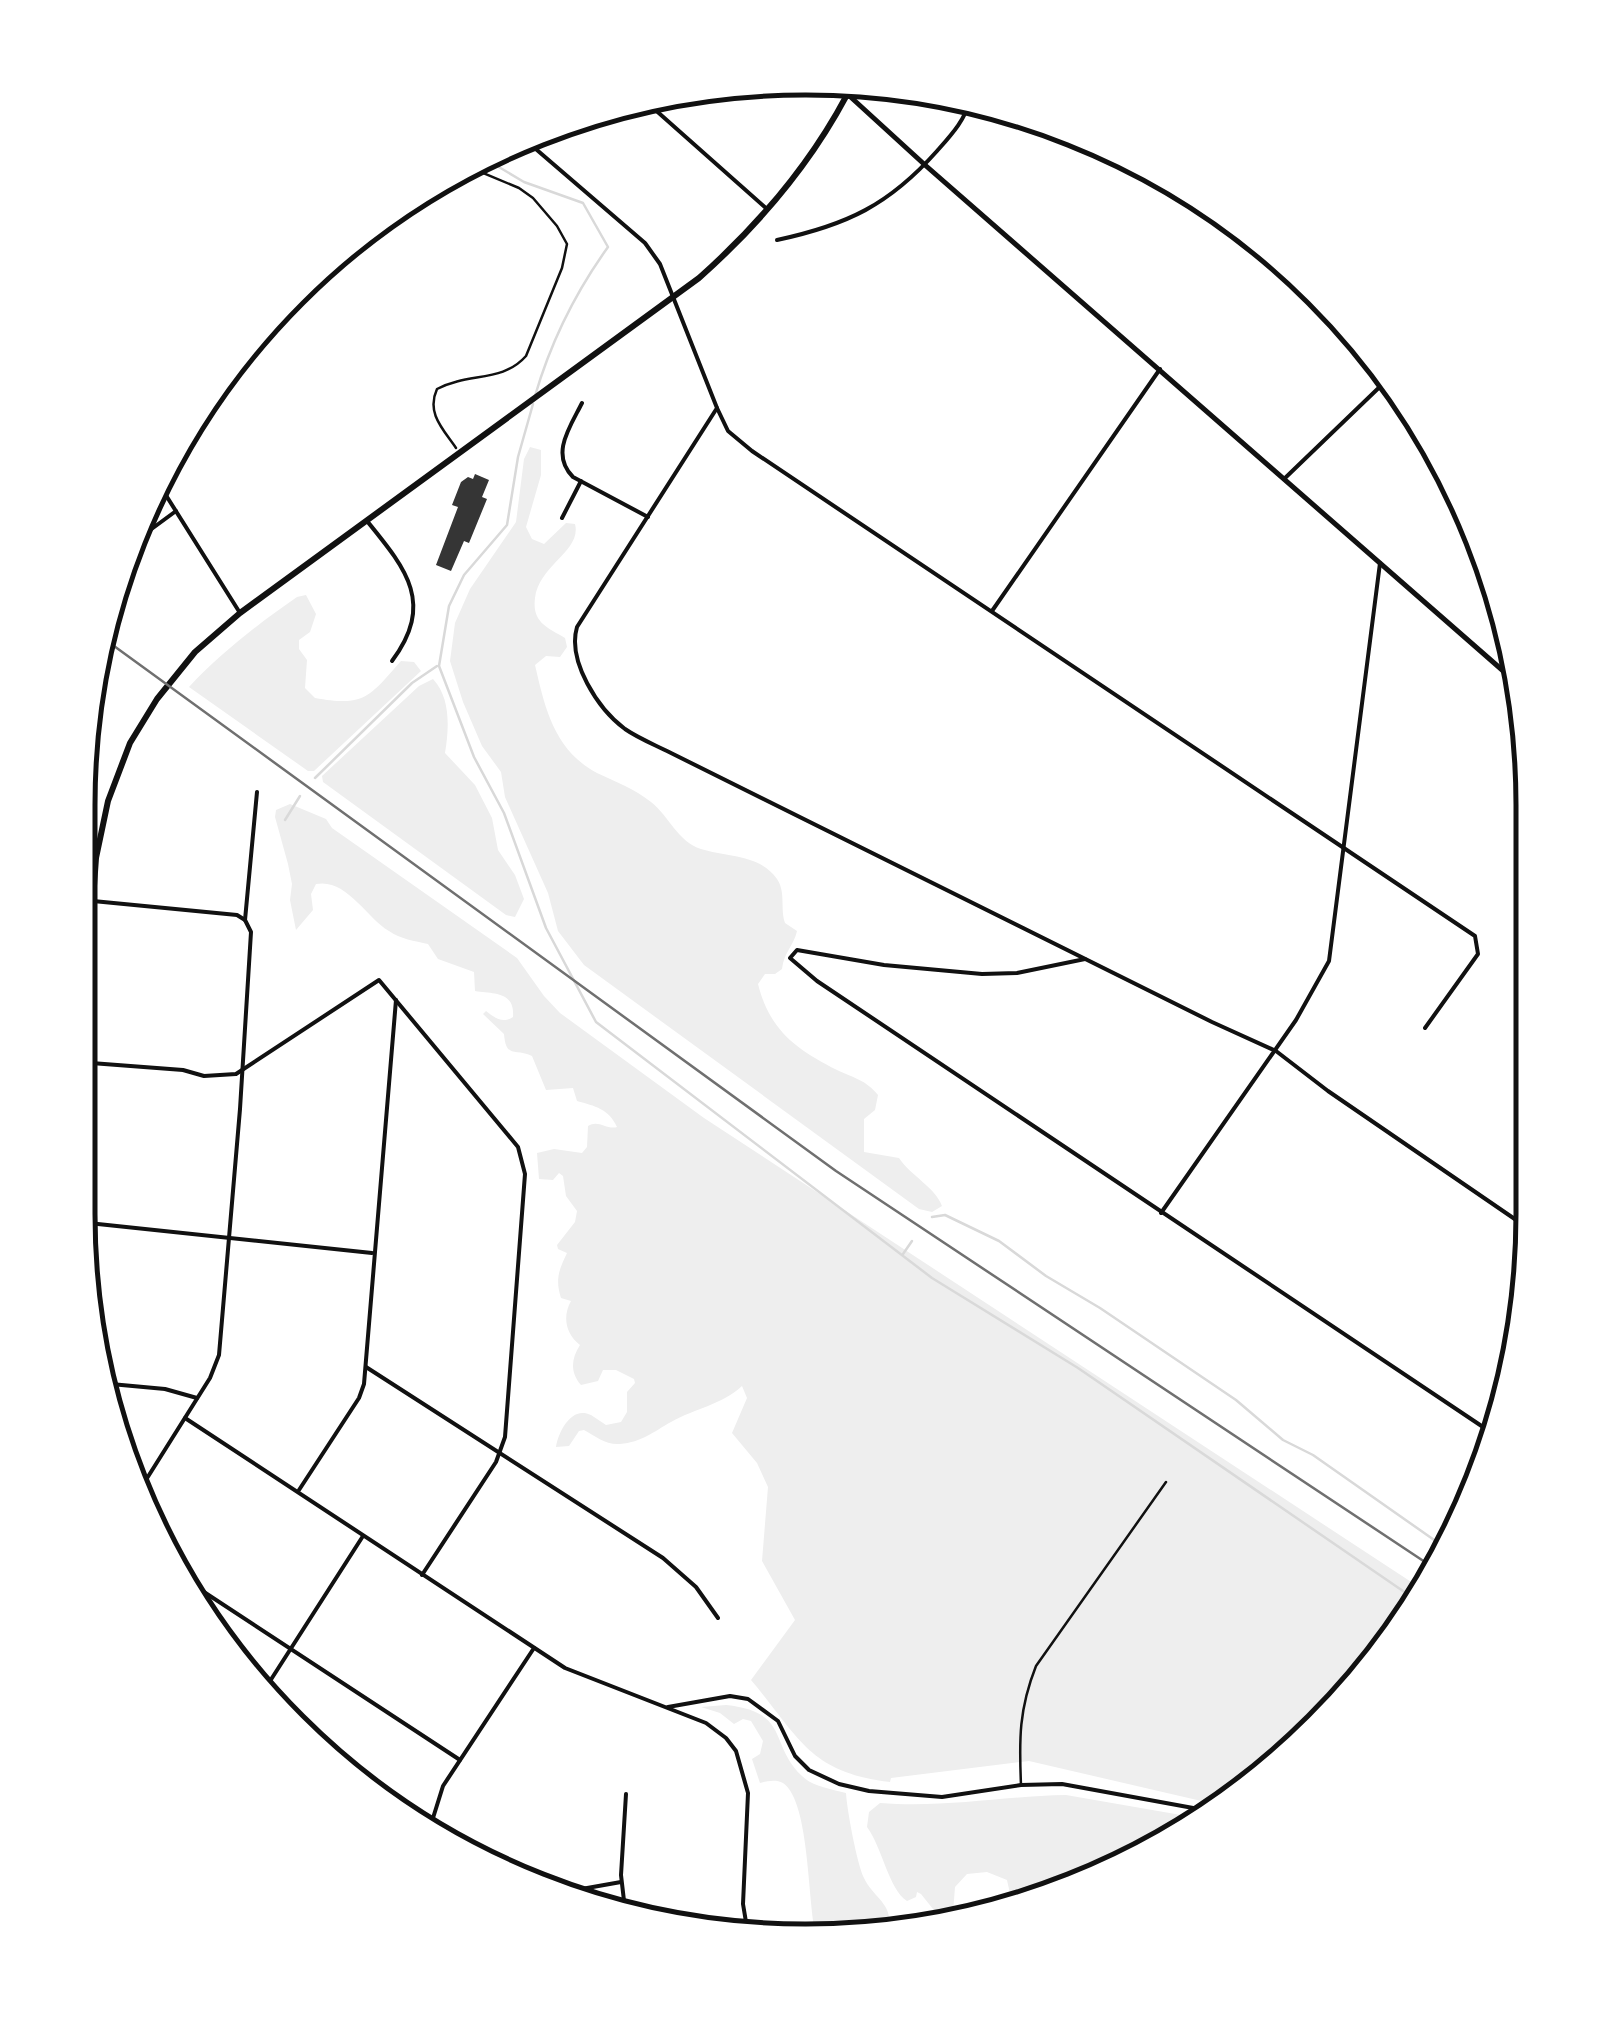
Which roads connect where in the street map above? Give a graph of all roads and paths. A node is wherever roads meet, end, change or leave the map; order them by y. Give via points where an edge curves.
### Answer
1 (846, 97) edge
2 (851, 97) edge
3 (656, 111) edge
4 (963, 113) edge
5 (535, 149) edge
6 (924, 165) junction
7 (482, 173) edge
8 (768, 210) junction
9 (778, 240) dead end
10 (675, 297) junction
11 (1160, 370) junction
12 (1379, 387) edge
13 (582, 403) dead end
14 (717, 408) junction
15 (460, 454) junction
16 (1284, 478) junction
17 (581, 482) junction
18 (166, 495) edge
19 (176, 511) junction
20 (648, 517) junction
21 (562, 518) dead end
22 (367, 521) junction
23 (151, 529) edge
24 (1380, 563) junction
25 (992, 610) junction
26 (240, 613) junction
27 (392, 661) dead end
28 (1503, 671) edge
29 (257, 792) dead end
30 (1345, 849) junction
31 (95, 890) edge
32 (95, 900) edge
33 (244, 920) junction
34 (1086, 959) junction
35 (396, 1000) junction
36 (1426, 1028) dead end
37 (1273, 1049) junction
38 (95, 1063) edge
39 (241, 1071) junction
40 (1161, 1213) junction
41 (1516, 1220) edge
42 (95, 1224) edge
43 (230, 1239) junction
44 (374, 1253) junction
45 (366, 1367) junction
46 (116, 1384) edge
47 (198, 1398) junction
48 (185, 1418) junction
49 (1483, 1427) edge
50 (501, 1452) junction
51 (147, 1479) edge
52 (1166, 1482) dead end
53 (298, 1492) junction
54 (364, 1536) junction
55 (422, 1575) junction
56 (205, 1592) edge
57 (718, 1618) dead end
58 (290, 1647) junction
59 (534, 1648) junction
60 (270, 1681) edge
61 (668, 1706) junction
62 (460, 1760) junction
63 (1021, 1785) junction
64 (626, 1794) dead end
65 (1194, 1808) edge
66 (433, 1818) edge
67 (621, 1882) junction
68 (585, 1888) edge
69 (624, 1900) edge
70 (746, 1921) edge

1 - 8 main road
2 - 6 street
3 - 8 street
4 - 6 street
5 - 10 street via 645,244
6 - 9 street via 861,214
6 - 11 street
7 - 15 path via 532,198 567,244 526,356 507,372 437,389 435,418
8 - 10 main road
10 - 14 street
10 - 15 main road
11 - 16 street
11 - 25 street
12 - 16 street
13 - 17 street via 561,455
14 - 20 street
14 - 25 street via 738,441
15 - 22 main road
16 - 24 street
17 - 20 street
17 - 21 street
18 - 19 street
19 - 23 street
19 - 26 street
20 - 34 street via 574,636 585,676 616,721 666,752
22 - 26 main road
22 - 27 street via 410,580 406,642
24 - 28 street
24 - 30 street
25 - 30 street
26 - 31 main road via 195,652 138,729 101,827
29 - 33 street
30 - 36 street via 1475,936 1478,954
30 - 37 street via 1329,961
32 - 33 street
33 - 39 street via 251,932
34 - 37 street
34 - 40 street via 1003,975 797,950 790,958
35 - 39 street via 379,980
35 - 44 street
35 - 50 street via 518,1147 525,1167
37 - 40 street
37 - 41 street
38 - 39 street via 204,1076
39 - 43 street
40 - 49 street
42 - 43 street
43 - 44 street
43 - 47 street via 219,1355
44 - 45 street
45 - 50 street
45 - 53 street via 360,1398
46 - 47 street
47 - 48 street
48 - 51 street
48 - 53 street
50 - 55 street
50 - 57 street via 680,1570
52 - 63 lane via 1036,1666 1019,1726
53 - 54 street
54 - 55 street
54 - 58 street
55 - 59 street
56 - 58 street
58 - 60 street
58 - 62 street
59 - 61 street via 580,1675
59 - 62 street
61 - 63 street via 748,1698 778,1722 809,1770 852,1788 942,1797
61 - 70 street via 716,1729 736,1751 748,1794
62 - 66 street
63 - 65 street via 1083,1786
64 - 67 street
67 - 68 street
67 - 69 street

